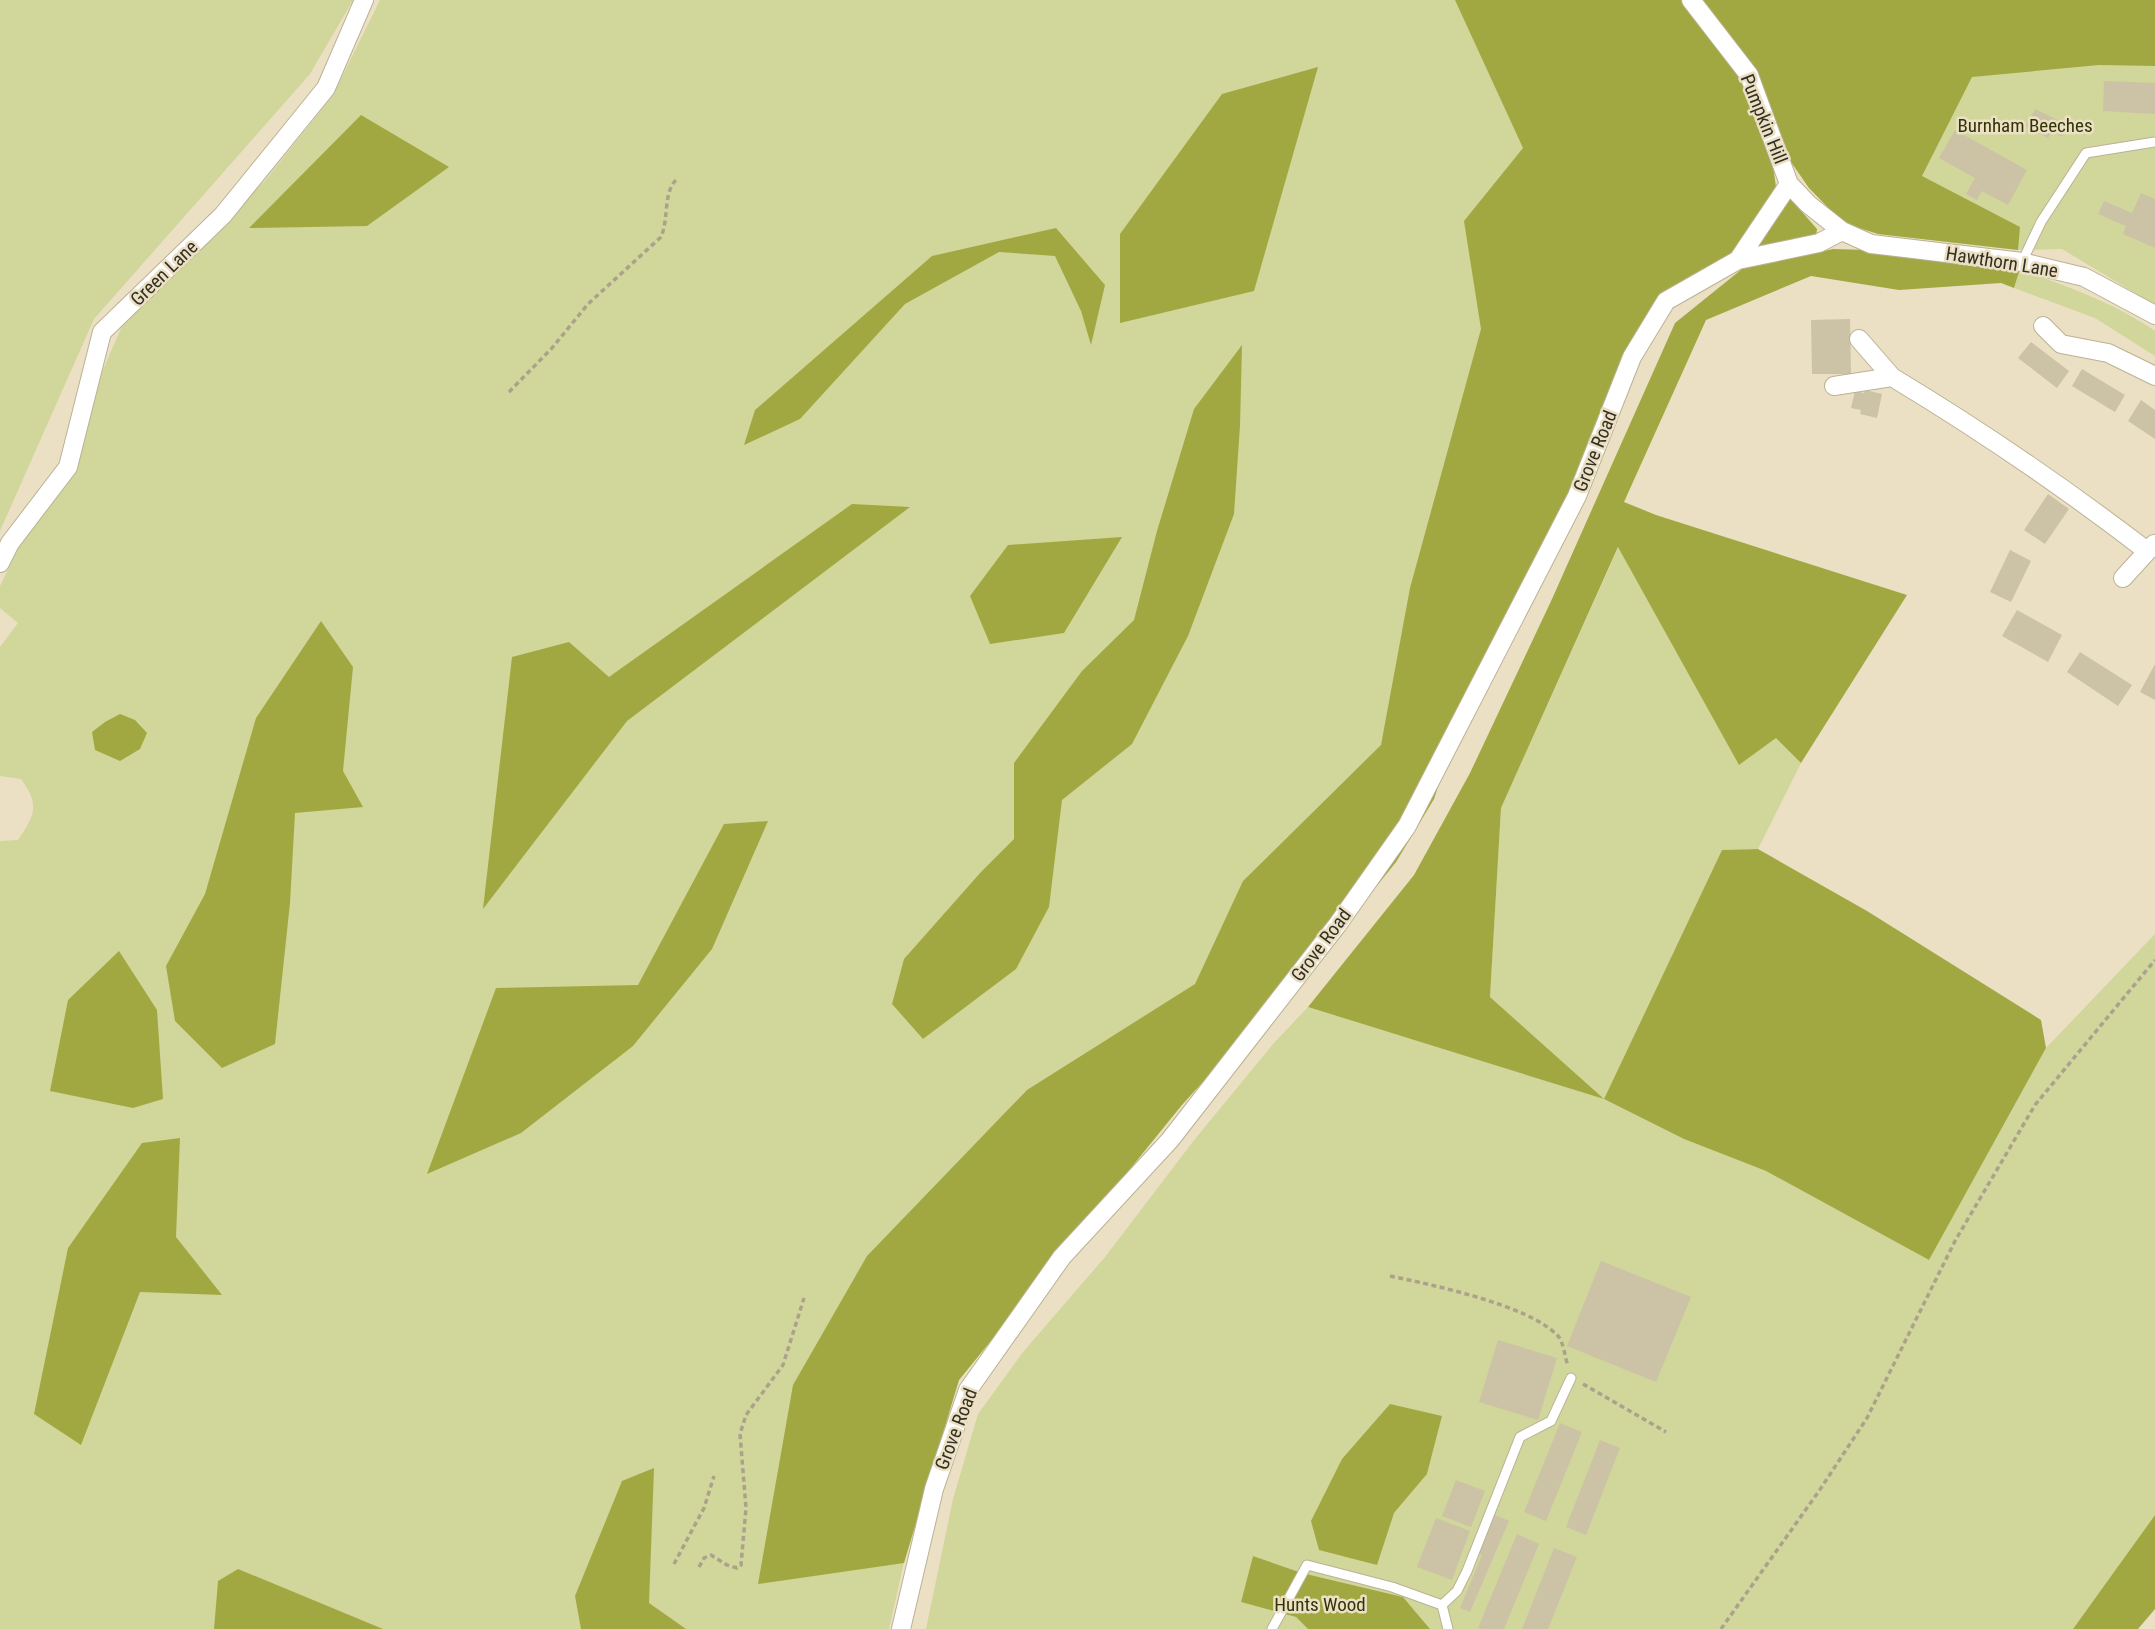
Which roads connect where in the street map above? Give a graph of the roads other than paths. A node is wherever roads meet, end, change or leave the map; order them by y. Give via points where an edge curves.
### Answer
1 (364, 0) edge
2 (1691, 0) edge
3 (2155, 142) edge
4 (1789, 184) junction
5 (1842, 231) junction
6 (1738, 260) junction
7 (2022, 262) junction
8 (2155, 315) edge
9 (2043, 326) dead end
10 (1858, 340) dead end
11 (2155, 376) edge
12 (1892, 377) junction
13 (1834, 386) dead end
14 (2151, 547) edge
15 (0, 563) edge
16 (2123, 578) dead end
17 (1571, 1378) road end
18 (1442, 1605) junction
19 (901, 1629) edge
20 (1272, 1629) edge
21 (1448, 1629) edge

1 - 15 street, Green Lane via 326,88 223,215 102,332 68,467
2 - 4 street, Pumpkin Hill via 1749,75
3 - 7 lane via 2086,153 2041,222
4 - 5 street, Pumpkin Hill
4 - 6 street, Grove Road
5 - 6 street, Grove Road via 1819,243
5 - 7 street, Hawthorn Lane via 1871,244
6 - 19 street, Grove Road via 1667,301 1632,357 1577,496 1407,826 1338,924 1170,1140 1062,1257 968,1390 934,1489
7 - 8 street, Hawthorn Lane via 2084,277
9 - 11 street via 2061,344 2108,353
10 - 12 street
12 - 13 street
12 - 14 street via 1972,425
14 - 16 street
17 - 18 lane via 1551,1421 1520,1437 1467,1571 1457,1591
18 - 20 lane via 1307,1565
18 - 21 lane

